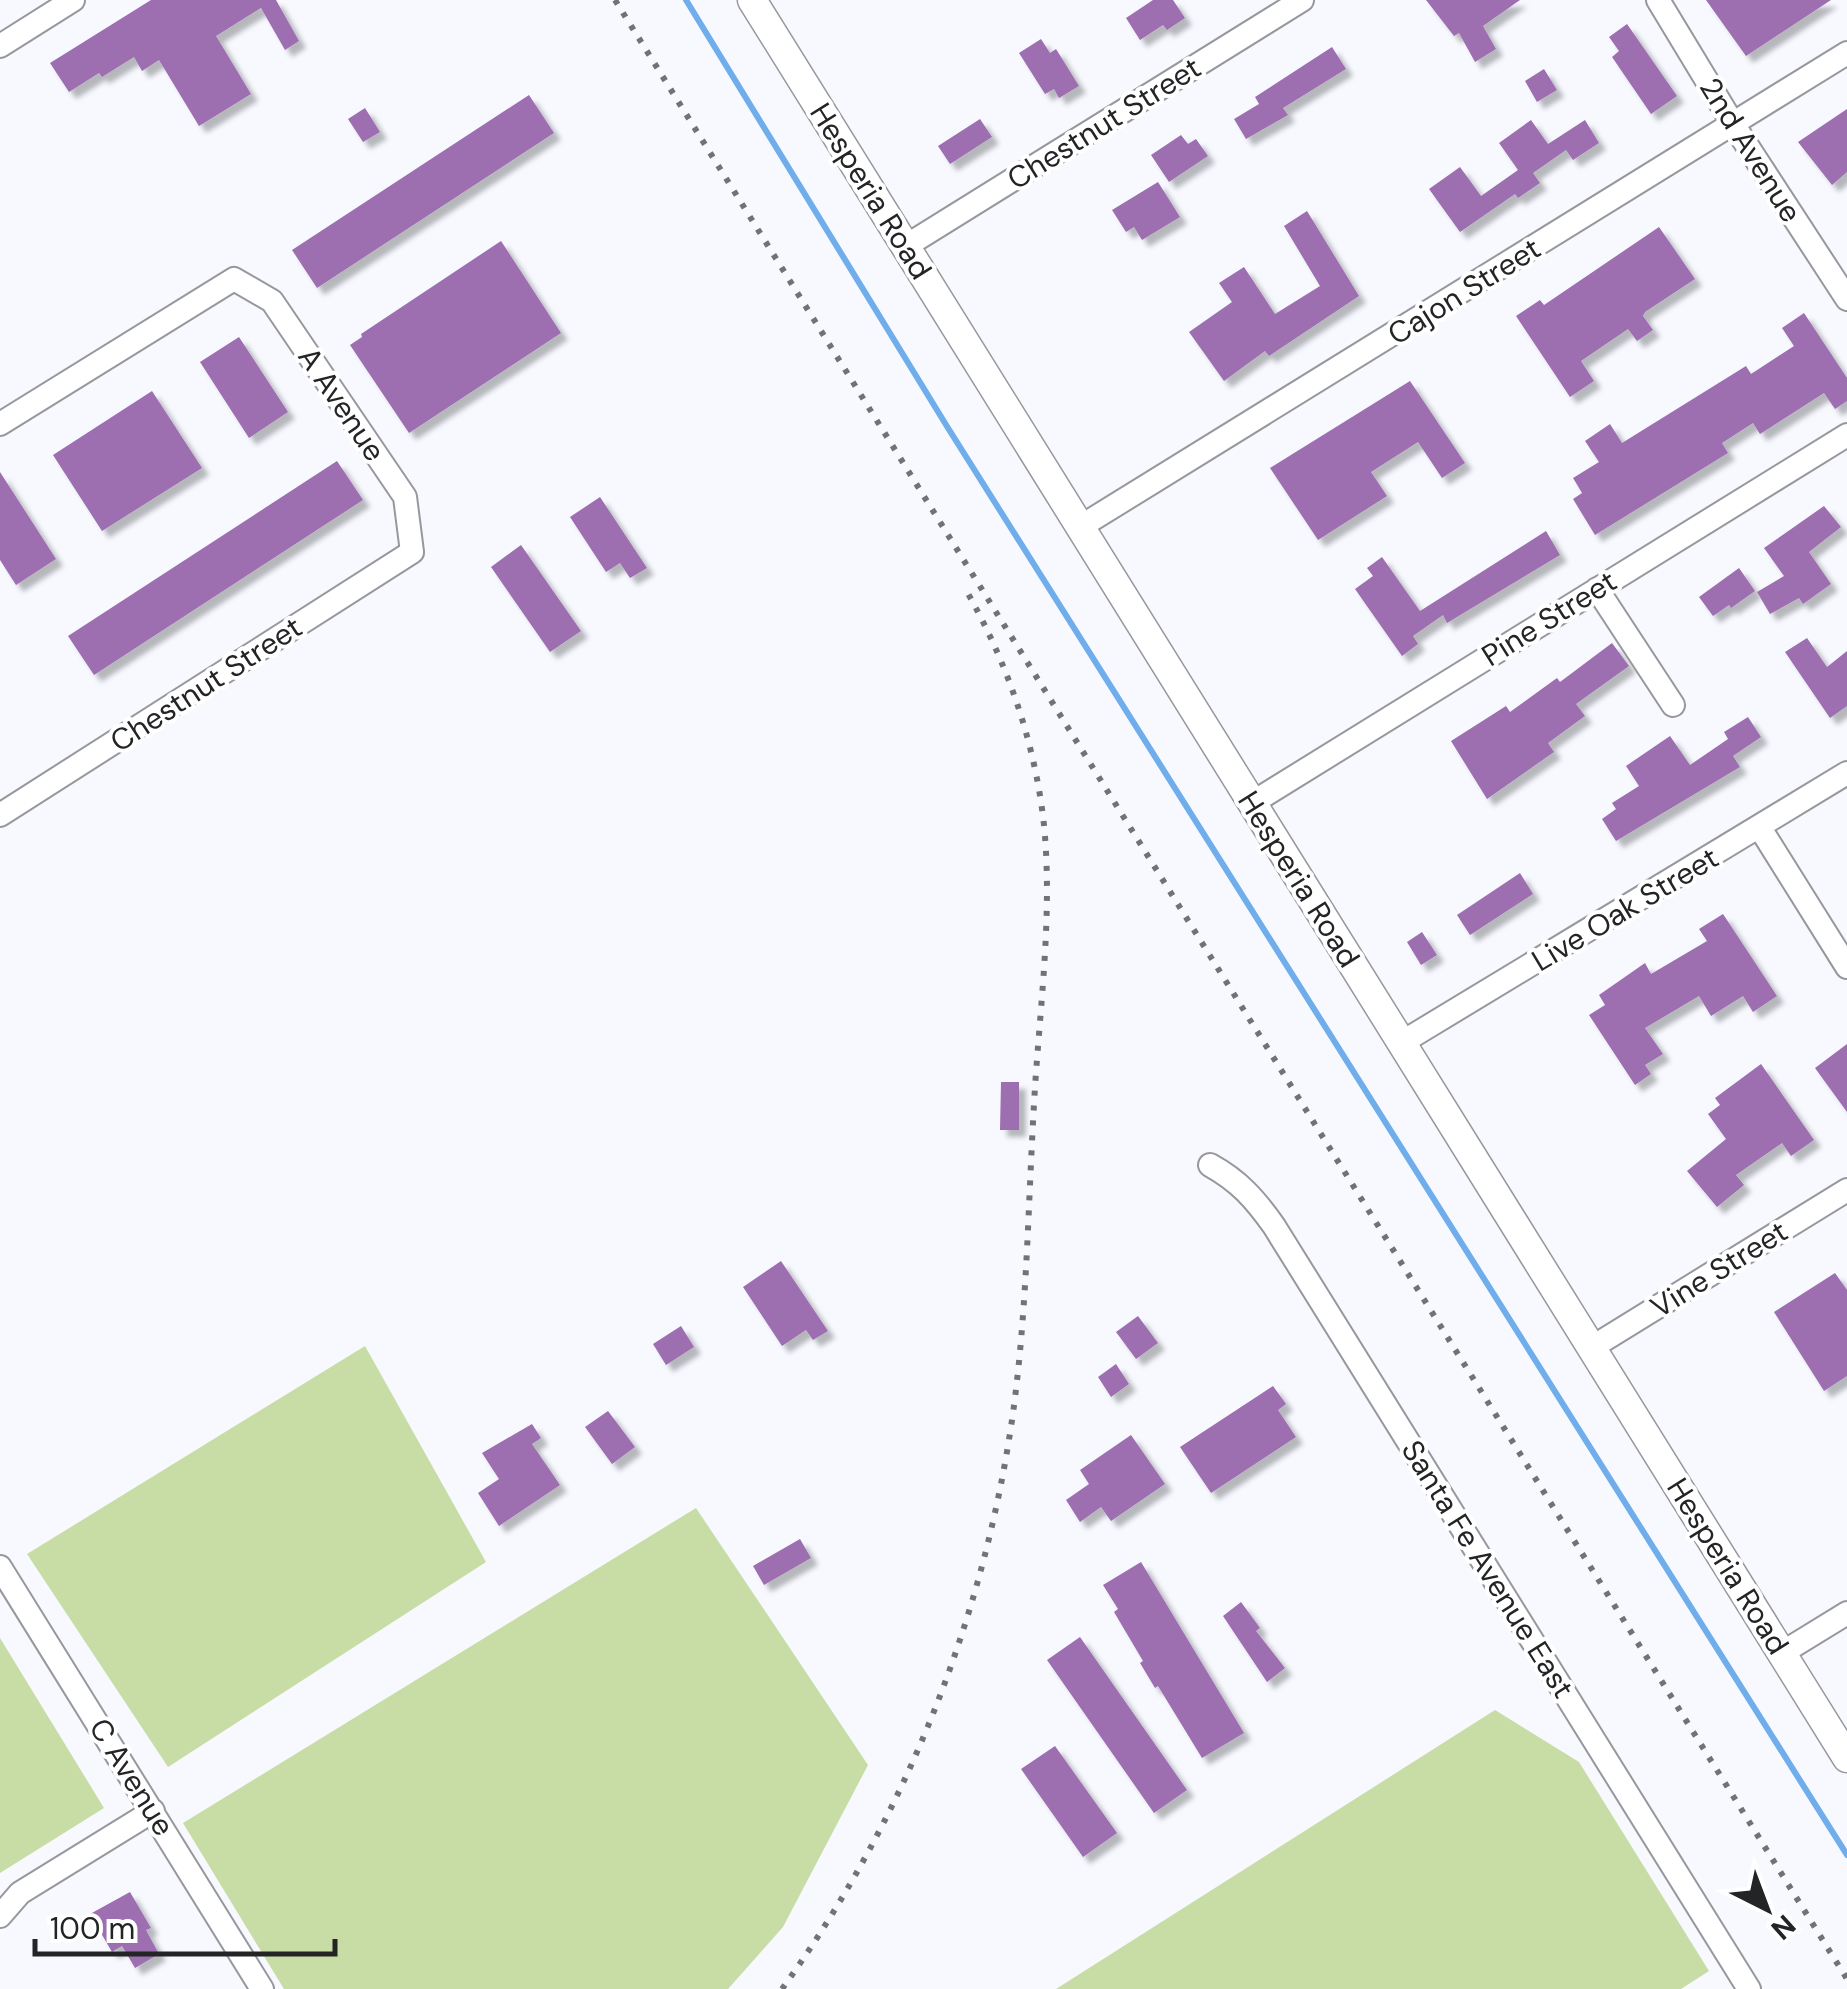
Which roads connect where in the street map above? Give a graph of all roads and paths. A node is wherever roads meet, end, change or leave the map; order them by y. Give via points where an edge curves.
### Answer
1 (73, 0) edge
2 (752, 0) edge
3 (1302, 0) edge
4 (1658, 0) edge
5 (0, 46) edge
6 (1847, 52) edge
7 (1732, 124) junction
8 (906, 246) junction
9 (1847, 299) edge
10 (0, 424) edge
11 (1847, 434) edge
12 (1080, 526) junction
13 (412, 552) joint
14 (1597, 589) junction
15 (1673, 705) dead end
16 (1847, 773) edge
17 (1252, 803) junction
18 (0, 815) edge
19 (1760, 828) junction
20 (1847, 966) edge
21 (1401, 1043) junction
22 (1210, 1165) dead end
23 (1847, 1190) edge
24 (1591, 1348) junction
25 (0, 1567) edge
26 (1847, 1612) edge
27 (1782, 1653) junction
28 (1847, 1758) edge
29 (153, 1811) junction
30 (0, 1916) edge
31 (262, 1989) edge
32 (1749, 1989) edge

1 - 5 street
2 - 8 main road, Hesperia Road
3 - 8 street, Chestnut Street
4 - 7 street, 2nd Avenue
6 - 7 street, Cajon Street
7 - 9 street, 2nd Avenue
7 - 12 street, Cajon Street
8 - 12 main road, Hesperia Road
10 - 13 street, A Avenue via 234,279 272,301 406,497
11 - 14 street, Pine Street
12 - 17 main road, Hesperia Road
13 - 18 street, Chestnut Street
14 - 15 street
14 - 17 street, Pine Street
16 - 19 street, Live Oak Street
17 - 21 main road, Hesperia Road
19 - 20 street
19 - 21 street, Live Oak Street
21 - 24 main road, Hesperia Road
22 - 32 street, Santa Fe Avenue East via 1244,1187 1274,1226
23 - 24 street, Vine Street
24 - 27 main road, Hesperia Road
25 - 29 street, C Avenue
26 - 27 street
27 - 28 main road, Hesperia Road
29 - 30 street via 20,1893
29 - 31 street, C Avenue

